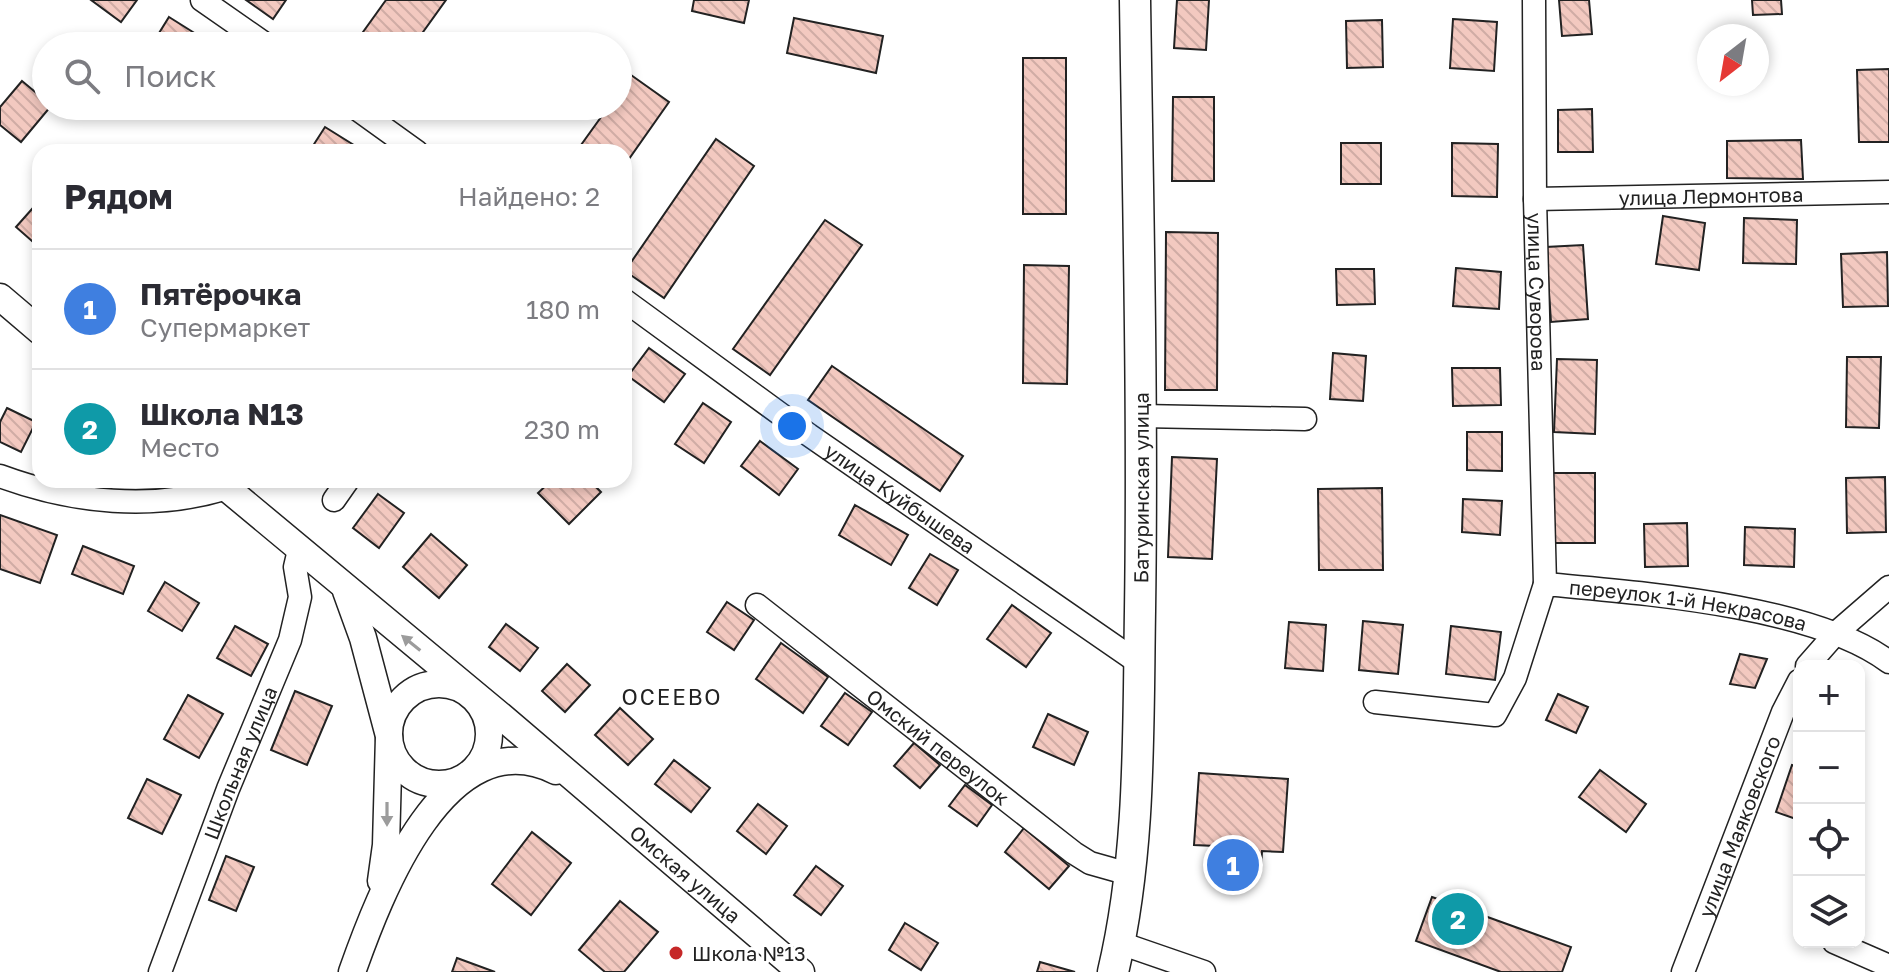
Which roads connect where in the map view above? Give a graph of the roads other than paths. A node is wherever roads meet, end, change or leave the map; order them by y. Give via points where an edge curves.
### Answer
1 (202, 0) edge
2 (1135, 0) edge
3 (1534, 0) edge
4 (248, 32) edge
5 (372, 120) edge
6 (406, 144) edge
7 (1889, 192) edge
8 (1535, 199) junction
9 (0, 297) edge
10 (632, 306) edge
11 (32, 324) edge
12 (1141, 416) junction
13 (1305, 419) dead end
14 (0, 476) edge
15 (32, 485) edge
16 (41, 488) edge
17 (215, 488) edge
18 (227, 488) edge
19 (342, 488) edge
20 (334, 500) dead end
21 (299, 550) junction
22 (1545, 584) junction
23 (1889, 587) edge
24 (345, 588) junction
25 (757, 605) dead end
26 (1836, 633) junction
27 (1812, 660) edge
28 (1889, 662) edge
29 (1139, 663) junction
30 (471, 692) junction
31 (1793, 693) edge
32 (1375, 702) dead end
33 (389, 736) junction
34 (469, 774) junction
35 (570, 778) junction
36 (1129, 874) junction
37 (375, 908) junction
38 (1848, 948) edge
39 (1117, 958) edge
40 (1889, 966) edge
41 (160, 972) edge
42 (352, 972) edge
43 (801, 972) edge
44 (1204, 972) edge
45 (1683, 972) edge

1 - 4 street
2 - 12 main road, Батуринская улица
3 - 8 street, улица Суворова
5 - 6 street
7 - 8 street, улица Лермонтова
8 - 22 street, улица Суворова
9 - 11 street
10 - 29 street, улица Куйбышева
12 - 13 street
12 - 29 main road, Батуринская улица
14 - 15 street
16 - 17 street via 122,503 198,497
18 - 21 street, Омская улица
19 - 20 street
21 - 24 street, Омская улица
21 - 41 street, Школьная улица via 295,567 300,597 290,640
22 - 26 street, переулок 1-й Некрасова via 1718,604
22 - 32 street, переулок 1-й Некрасова via 1515,678 1495,715
23 - 26 street
30 -> 24 street, Омская улица
24 - 33 street
25 - 36 street, Омский переулок via 1074,853
26 - 27 street
26 - 28 street, переулок 1-й Некрасова
29 - 36 main road, Батуринская улица via 1137,797
30 - 33 street via 439,684 413,691 395,710
30 - 34 street via 484,711 489,737 483,758
30 - 35 street, Омская улица
31 - 45 street, улица Маяковского
33 - 34 street via 397,762 417,779 444,784
33 -> 37 street via 386,845
34 - 35 street, Омская улица via 522,759
34 - 37 street via 418,828
35 - 43 street, Омская улица
36 - 39 main road, Батуринская улица
37 - 42 street
38 - 40 street
39 - 44 street

